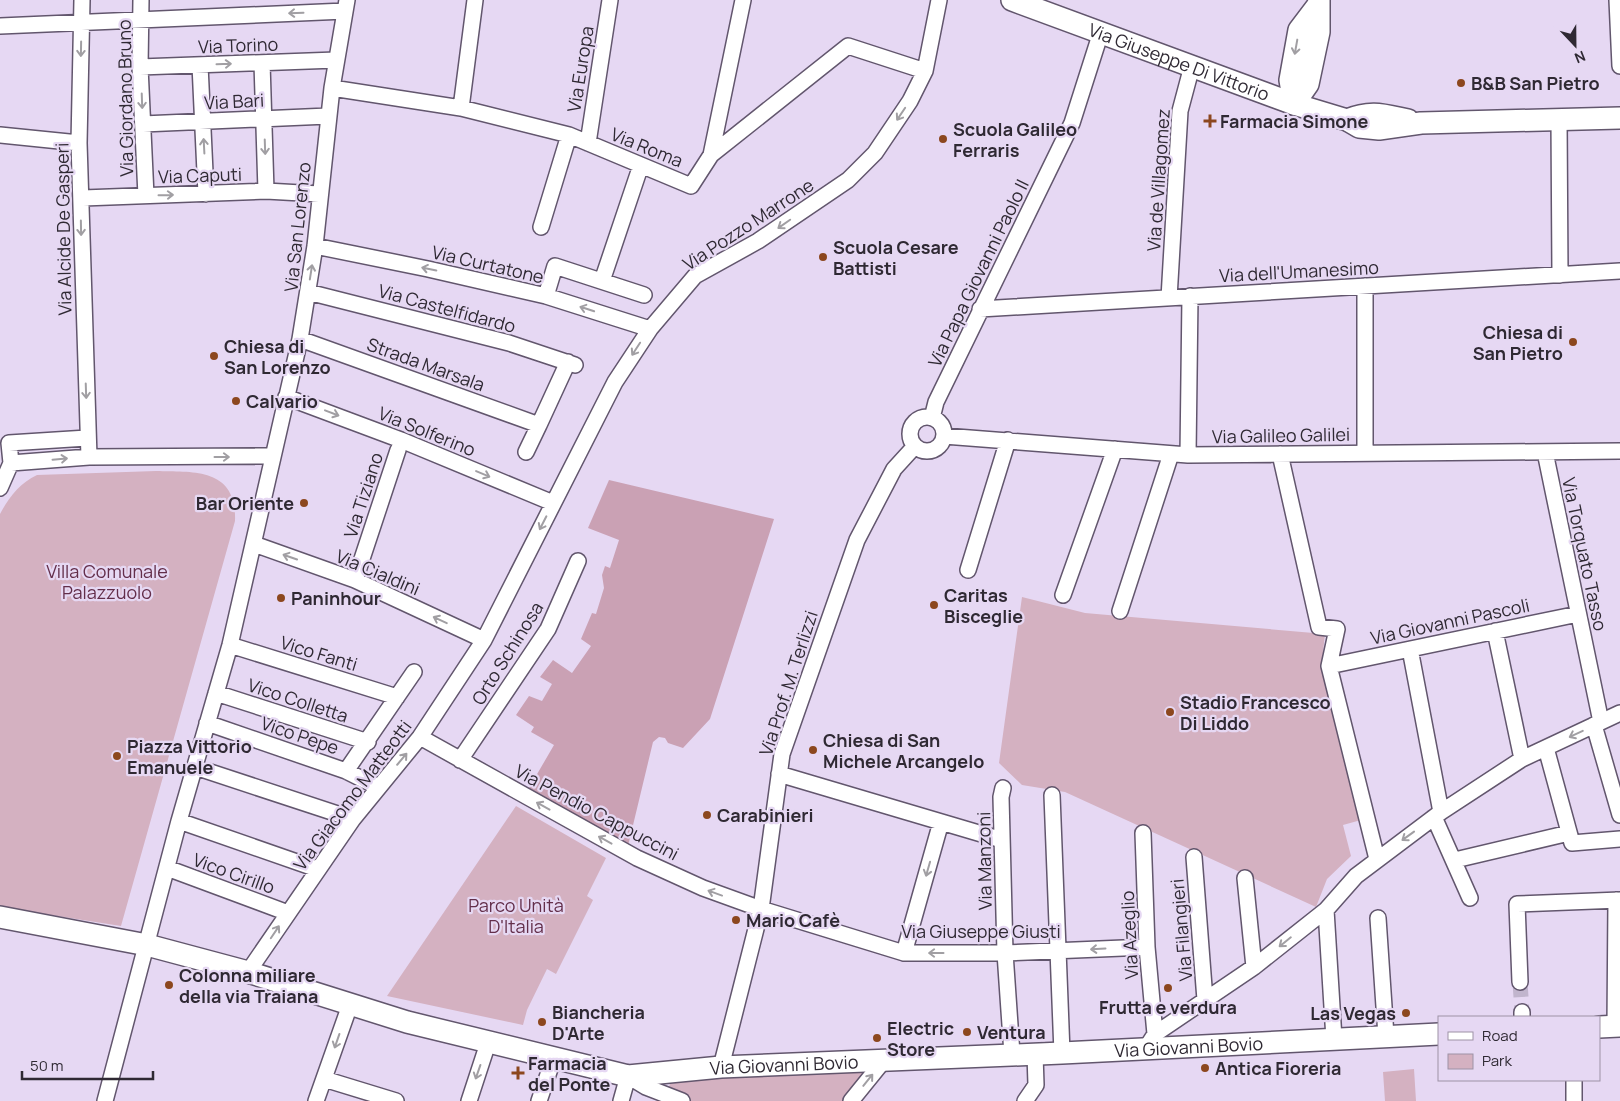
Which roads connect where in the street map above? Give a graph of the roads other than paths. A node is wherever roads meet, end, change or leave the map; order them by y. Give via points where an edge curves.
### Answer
1 (82, 0) edge
2 (142, 0) edge
3 (475, 0) edge
4 (610, 0) edge
5 (743, 0) edge
6 (939, 0) edge
7 (1012, 0) edge
8 (1617, 0) edge
9 (1319, 2) edge
10 (346, 6) edge
11 (142, 18) junction
12 (82, 22) junction
13 (0, 26) edge
14 (1101, 32) junction
15 (336, 60) junction
16 (262, 63) junction
17 (200, 65) junction
18 (1192, 66) junction
19 (1620, 66) edge
20 (140, 67) junction
21 (925, 71) junction
22 (332, 88) junction
23 (1294, 104) junction
24 (461, 108) junction
25 (328, 116) junction
26 (264, 118) junction
27 (1620, 118) edge
28 (1559, 120) junction
29 (202, 121) junction
30 (142, 124) junction
31 (0, 135) edge
32 (569, 135) junction
33 (79, 143) junction
34 (588, 143) junction
35 (711, 155) junction
36 (641, 165) junction
37 (266, 191) junction
38 (206, 194) junction
39 (319, 194) junction
40 (146, 196) junction
41 (83, 198) junction
42 (540, 227) dead end
43 (315, 246) junction
44 (1620, 271) edge
45 (1560, 275) junction
46 (602, 281) junction
47 (1365, 286) junction
48 (308, 292) junction
49 (644, 295) dead end
50 (546, 296) junction
51 (1190, 296) junction
52 (1169, 298) junction
53 (980, 309) junction
54 (650, 329) junction
55 (300, 339) junction
56 (286, 397) junction
57 (932, 418) junction
58 (539, 425) junction
59 (944, 436) junction
60 (87, 438) junction
61 (1008, 440) junction
62 (5, 442) edge
63 (915, 446) junction
64 (1115, 449) junction
65 (398, 450) dead end
66 (526, 452) dead end
67 (1544, 452) junction
68 (1620, 452) edge
69 (1171, 454) junction
70 (1280, 454) junction
71 (1366, 454) junction
72 (1188, 455) junction
73 (272, 456) junction
74 (88, 457) junction
75 (11, 463) junction
76 (0, 488) edge
77 (553, 503) junction
78 (254, 544) junction
79 (578, 561) dead end
80 (968, 570) dead end
81 (355, 580) junction
82 (1063, 595) dead end
83 (1120, 611) dead end
84 (1578, 614) junction
85 (1495, 631) junction
86 (484, 640) junction
87 (230, 645) junction
88 (1410, 649) junction
89 (1329, 666) junction
90 (414, 672) dead end
91 (216, 694) junction
92 (397, 696) junction
93 (1620, 713) edge
94 (207, 723) junction
95 (1598, 724) junction
96 (420, 738) junction
97 (368, 742) junction
98 (1546, 748) junction
99 (1522, 759) junction
100 (460, 760) junction
101 (195, 767) junction
102 (346, 771) junction
103 (779, 774) junction
104 (378, 787) junction
105 (1003, 788) dead end
106 (1052, 795) dead end
107 (1438, 814) junction
108 (1620, 815) edge
109 (353, 819) junction
110 (180, 821) junction
111 (941, 822) junction
112 (1143, 833) dead end
113 (1570, 838) junction
114 (1620, 839) edge
115 (1002, 840) junction
116 (1194, 857) dead end
117 (1377, 859) junction
118 (1454, 860) junction
119 (167, 868) junction
120 (317, 869) junction
121 (1246, 878) dead end
122 (1470, 898) dead end
123 (1618, 900) edge
124 (761, 909) junction
125 (1326, 910) junction
126 (288, 913) junction
127 (0, 917) edge
128 (1378, 918) dead end
129 (147, 945) junction
130 (1147, 947) junction
131 (1060, 951) junction
132 (904, 953) junction
133 (1005, 953) junction
134 (1254, 967) junction
135 (248, 972) junction
136 (1520, 982) tunnel mouth
137 (1205, 1000) junction
138 (351, 1002) junction
139 (1611, 1027) edge
140 (1438, 1034) edge
141 (1386, 1036) junction
142 (1334, 1038) junction
143 (1151, 1041) junction
144 (488, 1043) junction
145 (1062, 1053) junction
146 (1012, 1054) junction
147 (1035, 1054) junction
148 (554, 1058) junction
149 (885, 1059) junction
150 (721, 1067) junction
151 (628, 1076) junction
152 (324, 1079) junction
153 (1574, 1081) edge
154 (105, 1101) edge
155 (316, 1101) edge
156 (396, 1101) edge
157 (469, 1101) edge
158 (539, 1101) edge
159 (621, 1101) edge
160 (682, 1101) edge
161 (852, 1101) edge
162 (1025, 1101) edge
163 (1574, 1101) edge

1 - 12 street, Via Alcide De Gasperi
2 - 11 street, Via Giordano Bruno
3 - 24 street
4 - 34 street, Via Europa
5 - 35 street
6 - 21 street, Via Pozzo Marrone
7 - 14 street, Via Giuseppe Di Vittorio
8 - 19 street
9 - 23 street via 1299,30 1290,80
10 -> 11 street
10 - 15 street, Via San Lorenzo
11 - 12 street
11 - 20 street, Via Giordano Bruno
12 - 13 street
12 -> 33 street, Via Alcide De Gasperi
14 - 18 street, Via Giuseppe Di Vittorio
14 - 53 street, Via Papa Giovanni Paolo II via 1072,123
15 - 16 street, Via Torino
15 - 22 street, Via San Lorenzo
17 -> 16 street, Via Torino
16 - 26 street
17 - 20 street, Via Torino
17 - 29 street
18 - 23 street, Via Giuseppe Di Vittorio
18 - 52 street, Via de Villagomez via 1180,111
20 -> 30 street, Via Giordano Bruno
21 - 35 street, Via Roma via 848,46
21 -> 54 street, Via Pozzo Marrone via 910,101 875,152 848,180 758,242 695,276
22 - 24 street, Via Roma
22 - 25 street, Via San Lorenzo
23 - 28 street, Via Giuseppe Di Vittorio via 1347,120 1362,114 1379,114 1421,123
24 - 32 street, Via Roma
25 - 26 street, Via Bari
25 - 39 street, Via San Lorenzo
26 - 29 street, Via Bari
26 -> 37 street
27 - 28 street, Via Giuseppe Di Vittorio
28 - 45 street
29 - 30 street, Via Bari
38 -> 29 street
30 - 40 street, Via Giordano Bruno
31 - 33 street
32 - 34 street, Via Roma
32 - 42 street
33 - 41 street, Via Alcide De Gasperi
34 - 36 street, Via Roma
35 - 36 street, Via Roma via 692,186
36 - 46 street
37 - 38 street, Via Caputi
37 - 39 street, Via Caputi
40 -> 38 street, Via Caputi
39 - 43 street, Via San Lorenzo
40 - 41 street, Via Caputi
41 -> 60 street, Via Alcide De Gasperi via 80,210
48 -> 43 street, Via San Lorenzo
50 -> 43 street, Via Curtatone
44 - 45 street, Via dell'Umanesimo
45 - 47 street, Via dell'Umanesimo
46 - 49 street
46 - 50 street via 555,266
47 - 51 street, Via dell'Umanesimo
47 - 71 street
48 - 55 street, Via San Lorenzo
48 - 58 street, Via Castelfidardo via 509,343 572,364
54 -> 50 street, Via Curtatone
51 - 52 street, Via dell'Umanesimo
51 - 72 street
52 - 53 street, Via dell'Umanesimo
53 - 57 street, Via Papa Giovanni Paolo II via 936,402
54 -> 77 street, Via Pozzo Marrone via 615,382
55 - 56 street, Via San Lorenzo
55 - 58 street, Strada Marsala
56 - 73 street, Via San Lorenzo
56 -> 77 street, Via Solferino
57 - 59 street via 942,426
57 - 63 street via 919,420 912,427 911,439
58 - 66 street
59 - 61 street, Via Galileo Galilei
59 - 63 street via 934,450 923,451
60 - 62 street
60 - 74 street, Via Alcide De Gasperi
61 - 64 street, Via Galileo Galilei
61 - 80 street
62 - 75 street
63 - 103 street, Via Prof. M. Terlizzi via 894,469 857,540 782,754
64 - 69 street, Via Galileo Galilei
64 - 82 street
65 - 81 street, Via Tiziano
67 - 68 street, Via Galileo Galilei
67 - 71 street, Via Galileo Galilei
67 - 84 street, Via Torquato Tasso
69 - 72 street, Via Galileo Galilei
69 - 83 street
70 - 71 street, Via Galileo Galilei
70 - 72 street, Via Galileo Galilei
70 - 89 street via 1318,627 1337,629
74 -> 73 street
73 - 78 street
75 -> 74 street
75 - 76 street
77 -> 86 street, Via Pozzo Marrone
81 -> 78 street, Via Cialdini
78 - 87 street
79 - 100 street, Orto Schinosa via 548,628
86 -> 81 street, Via Cialdini
84 - 85 street, Via Giovanni Pascoli
84 - 95 street, Via Torquato Tasso
85 - 88 street, Via Giovanni Pascoli
85 - 99 street
86 - 96 street, Via Giacomo Matteotti
87 - 91 street
87 - 92 street, Vico Fanti
88 - 89 street, Via Giovanni Pascoli
88 - 107 street
89 - 117 street
90 - 92 street
91 - 94 street
91 - 97 street, Vico Colletta
92 - 97 street
93 - 95 street
94 - 101 street
94 - 102 street, Vico Pepe
95 -> 98 street
95 - 108 street, Via Torquato Tasso
96 - 100 street, Via Pendio Cappuccini
104 -> 96 street, Via Giacomo Matteotti
97 - 102 street
98 - 99 street
98 - 113 street
99 - 107 street
124 -> 100 street, Via Pendio Cappuccini via 703,888 637,858
101 - 109 street
101 - 110 street
102 - 104 street, Vico Pepe
103 - 111 street
103 - 124 street, Via Prof. M. Terlizzi
104 - 109 street, Via Giacomo Matteotti
105 - 115 street, Via Manzoni
106 - 131 street
107 -> 117 street
107 - 118 street
109 - 120 street, Via Giacomo Matteotti
110 - 119 street
110 - 120 street
111 - 115 street
111 -> 132 street
112 - 130 street, Via Azeglio
113 - 114 street
113 - 118 street
115 - 133 street, Via Manzoni
116 - 137 street, Via Filangieri
117 - 125 street via 1356,876
118 - 122 street
119 - 126 street, Vico Cirillo
119 - 129 street
120 - 126 street, Via Giacomo Matteotti
121 - 134 street
123 - 136 street via 1517,904
123 - 139 street
124 - 132 street, Via Giuseppe Giusti
124 - 150 street, Via Prof. M. Terlizzi
125 -> 134 street
125 - 142 street
135 -> 126 street, Via Giacomo Matteotti
127 - 129 street, Via Giovanni Bovio
128 - 141 street
129 - 135 street, Via Giovanni Bovio
129 - 154 street
130 -> 131 street, Via Giuseppe Giusti
130 - 143 street, Via Azeglio
131 - 133 street, Via Giuseppe Giusti
131 - 145 street
133 -> 132 street, Via Giuseppe Giusti
133 - 146 street, Via Manzoni
134 - 137 street
135 - 138 street, Via Giovanni Bovio
137 - 143 street
138 - 144 street, Via Giovanni Bovio via 407,1022
138 -> 152 street
140 - 141 street, Via Giovanni Bovio
141 - 142 street, Via Giovanni Bovio
142 - 143 street, Via Giovanni Bovio
143 - 145 street, Via Giovanni Bovio
144 - 148 street, Via Giovanni Bovio
144 -> 157 street
145 - 147 street, Via Giovanni Bovio
146 - 147 street, Via Giovanni Bovio
146 - 149 street, Via Giovanni Bovio
147 - 162 street via 1036,1085
148 - 151 street, Via Giovanni Bovio
148 - 158 street
149 - 150 street, Via Giovanni Bovio
161 -> 149 street
150 - 151 street, Via Giovanni Bovio
151 - 159 street
151 - 160 street
152 - 155 street
152 - 156 street
153 - 163 street

